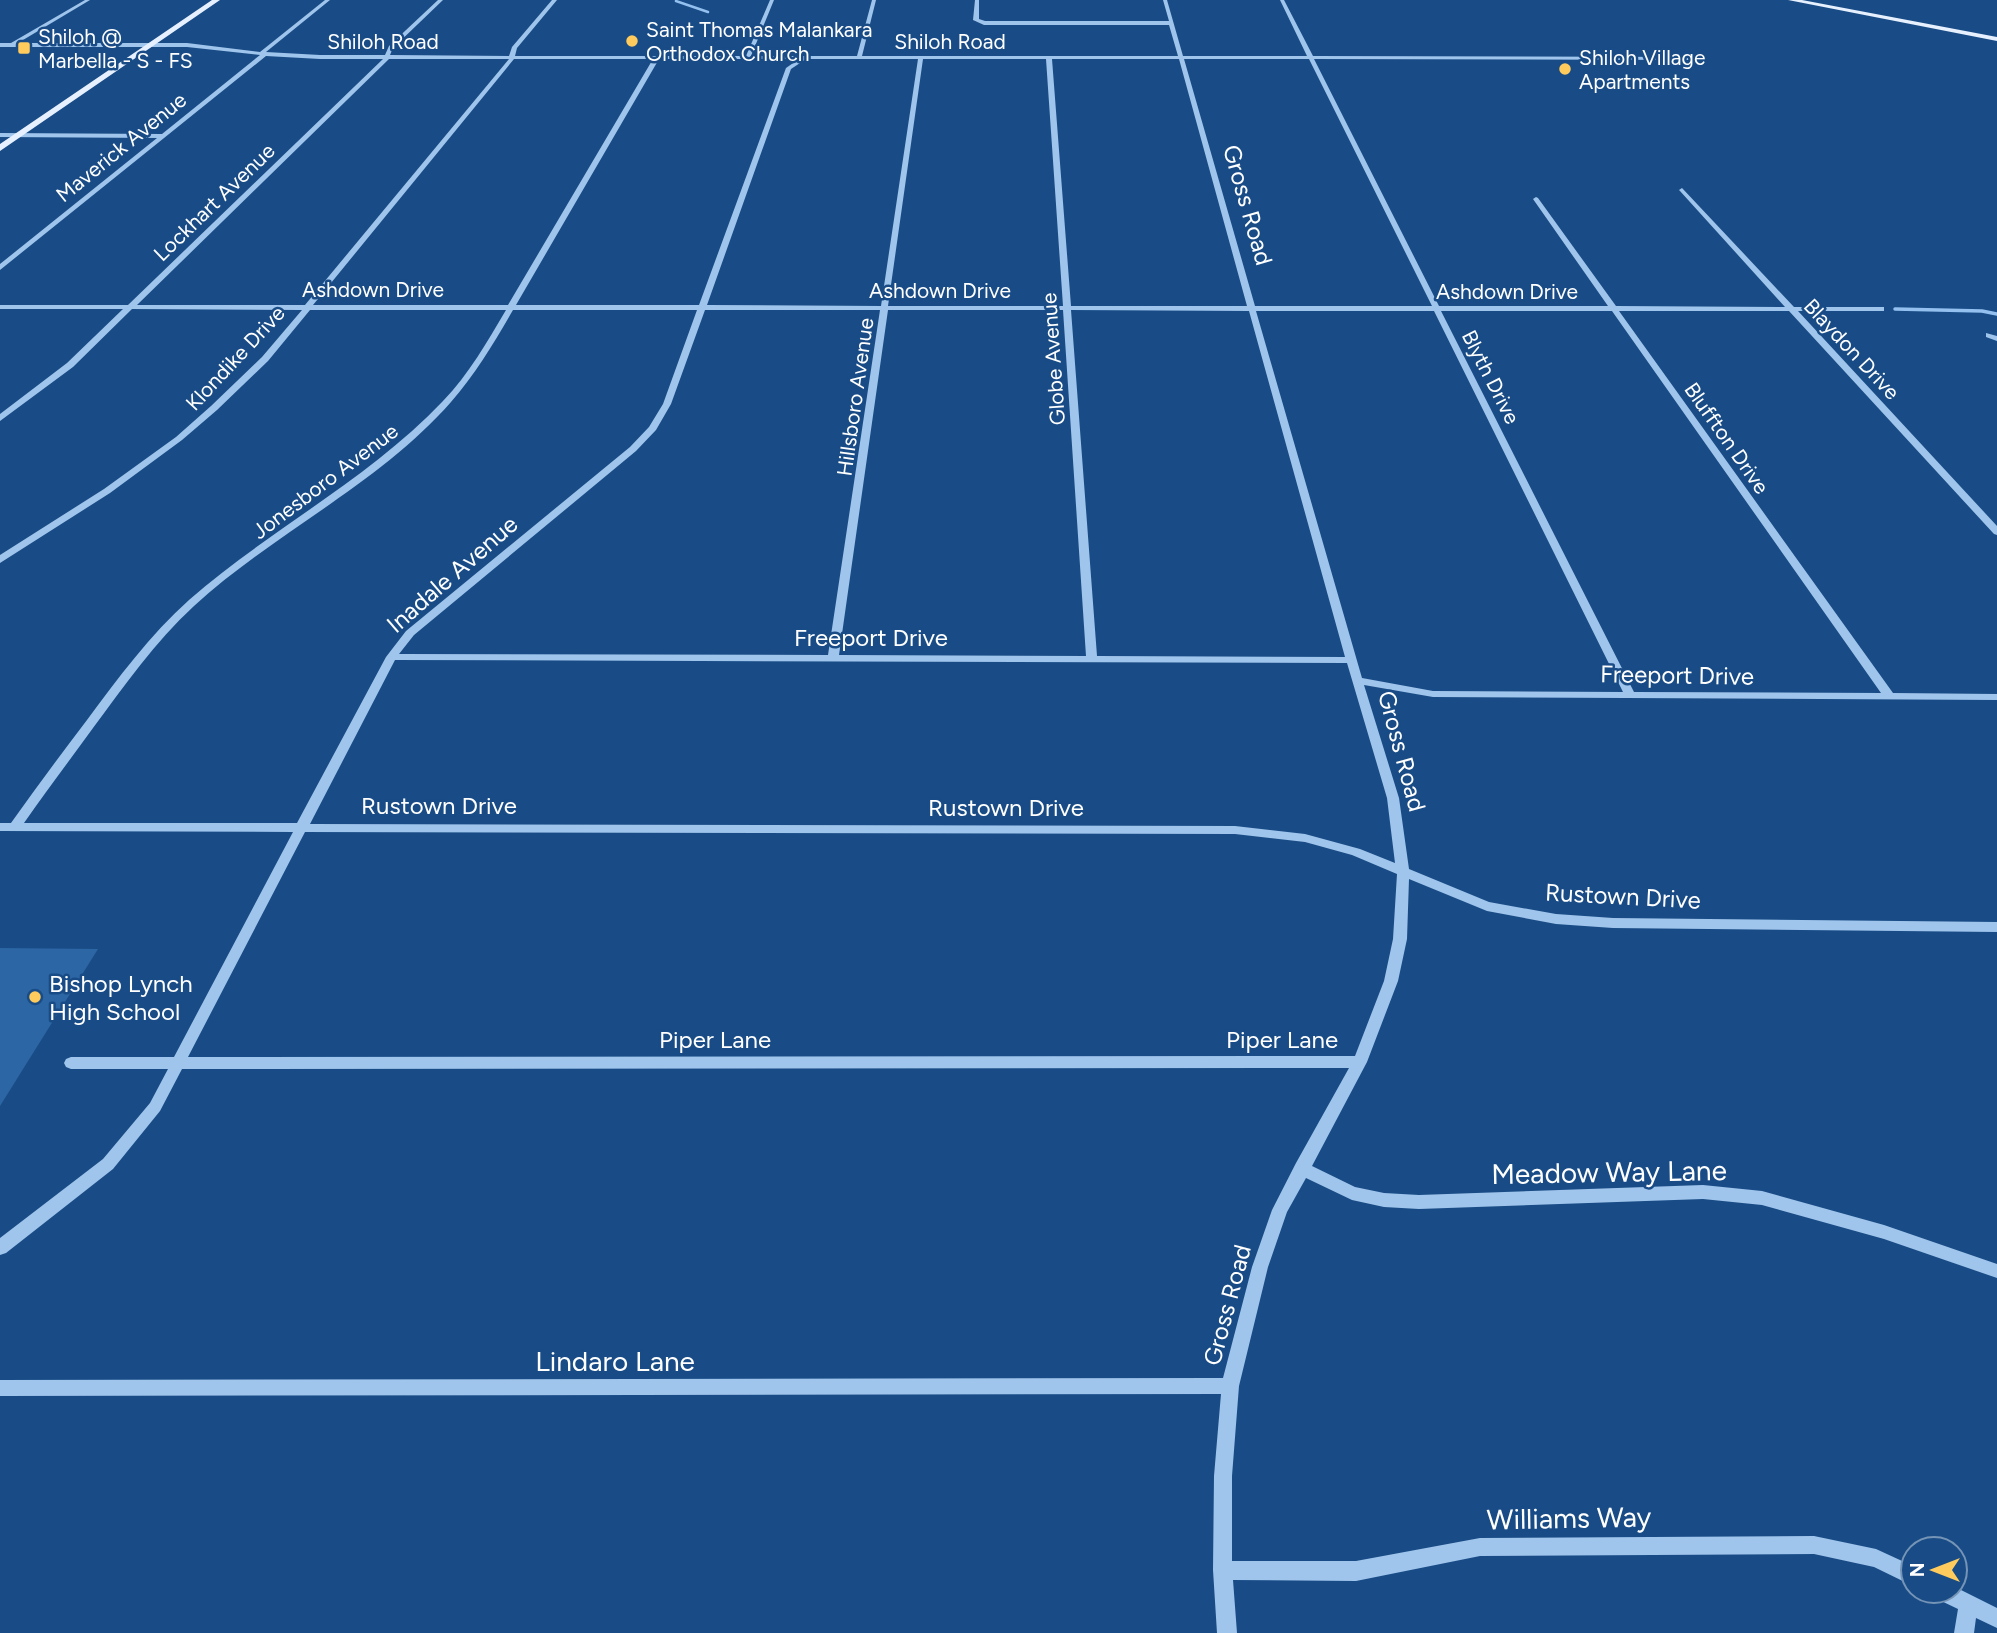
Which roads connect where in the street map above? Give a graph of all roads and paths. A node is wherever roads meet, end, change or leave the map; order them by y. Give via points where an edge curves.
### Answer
1 (88, 0) edge
2 (202, 0) edge
3 (217, 0) edge
4 (328, 0) edge
5 (441, 0) edge
6 (555, 0) edge
7 (772, 0) edge
8 (874, 0) edge
9 (977, 0) edge
10 (1165, 0) edge
11 (1282, 0) edge
12 (1791, 0) edge
13 (1820, 0) edge
14 (1901, 16) junction
15 (1893, 20) junction
16 (1172, 23) junction
17 (1997, 32) edge
18 (1997, 38) edge
19 (0, 45) edge
20 (12, 45) junction
21 (135, 45) junction
22 (152, 45) junction
23 (0, 52) edge
24 (263, 54) junction
25 (387, 57) junction
26 (512, 57) junction
27 (657, 57) junction
28 (748, 57) junction
29 (805, 57) junction
30 (859, 57) junction
31 (921, 57) junction
32 (1049, 57) junction
33 (1181, 57) junction
34 (1311, 57) junction
35 (1691, 58) dead end
36 (18, 135) junction
37 (1, 136) edge
38 (163, 136) junction
39 (0, 148) edge
40 (1682, 190) dead end
41 (1536, 199) dead end
42 (0, 268) edge
43 (0, 307) edge
44 (131, 307) junction
45 (307, 307) junction
46 (511, 307) junction
47 (704, 307) junction
48 (886, 307) junction
49 (1067, 307) junction
50 (1251, 308) junction
51 (1436, 308) junction
52 (1614, 309) junction
53 (1792, 309) junction
54 (1881, 309) dead end
55 (0, 418) edge
56 (1997, 532) edge
57 (0, 560) edge
58 (391, 657) junction
59 (833, 658) junction
60 (1092, 658) junction
61 (1351, 660) junction
62 (1357, 681) junction
63 (1630, 695) junction
64 (1889, 696) junction
65 (1997, 697) edge
66 (0, 827) edge
67 (15, 827) junction
68 (301, 828) junction
69 (1403, 873) junction
70 (1997, 927) edge
71 (180, 1062) junction
72 (1360, 1062) junction
73 (71, 1063) dead end
74 (1301, 1168) junction
75 (0, 1248) edge
76 (1997, 1271) edge
77 (1230, 1386) junction
78 (0, 1388) edge
79 (1223, 1570) junction
80 (1899, 1570) edge
81 (1969, 1604) edge
82 (1968, 1605) edge
83 (1997, 1618) edge
84 (1227, 1633) edge
85 (1964, 1633) edge

1 - 20 street
2 - 21 main road
3 - 22 main road
4 - 24 street, Maverick Avenue
5 - 25 street, Lockhart Avenue via 391,47
6 - 26 street, Klondike Drive via 514,48
7 - 28 street
8 - 30 street
9 - 16 street via 978,22
10 - 16 street, Gross Road
11 - 34 street, Blyth Drive
12 - 15 main road
13 - 14 main road
14 - 15 main road
14 - 17 main road
15 - 18 main road
16 - 33 street, Gross Road
19 - 20 street, Shiloh Road
20 - 21 street, Shiloh Road
20 - 23 street
21 - 22 street, Shiloh Road
21 - 37 main road
22 - 24 street, Shiloh Road
22 - 36 main road
24 - 25 street, Shiloh Road
24 - 38 street, Maverick Avenue
25 - 26 street, Shiloh Road
25 - 44 street, Lockhart Avenue
26 - 27 street, Shiloh Road
26 - 45 street, Klondike Drive
27 - 28 street, Shiloh Road
27 - 46 street, Jonesboro Avenue
28 - 29 street, Shiloh Road
29 - 30 street, Shiloh Road
29 - 47 street, Inadale Avenue via 789,68
30 - 31 street, Shiloh Road
31 - 32 street, Shiloh Road
31 - 48 street, Hillsboro Avenue
32 - 33 street, Shiloh Road
32 - 49 street, Globe Avenue
33 - 34 street, Shiloh Road
33 - 50 street, Gross Road
34 - 35 street, Shiloh Road
34 - 51 street, Blyth Drive
36 - 37 street
36 - 38 street
36 - 39 main road
38 - 42 street, Maverick Avenue
40 - 53 street, Blaydon Drive
41 - 52 street, Bluffton Drive
43 - 44 street, Ashdown Drive
44 - 45 street, Ashdown Drive
44 - 55 street, Lockhart Avenue via 70,365
45 - 46 street, Ashdown Drive
45 - 57 street, Klondike Drive via 265,359 194,427 123,481
46 - 47 street, Ashdown Drive
46 - 67 street, Jonesboro Avenue via 449,402 407,444 176,617 132,666
47 - 48 street, Ashdown Drive
47 - 58 street, Inadale Avenue via 667,404 653,428 410,633
48 - 49 street, Ashdown Drive
48 - 59 street, Hillsboro Avenue
49 - 50 street, Ashdown Drive
49 - 60 street, Globe Avenue
50 - 51 street, Ashdown Drive
50 - 61 street, Gross Road
51 - 52 street, Ashdown Drive
51 - 63 street, Blyth Drive
52 - 53 street, Ashdown Drive
52 - 64 street, Bluffton Drive
53 - 54 street, Ashdown Drive
53 - 56 street, Blaydon Drive
58 - 59 street, Freeport Drive
58 - 68 street, Inadale Avenue
59 - 60 street, Freeport Drive
60 - 61 street, Freeport Drive
61 - 62 street, Gross Road
62 - 63 street, Freeport Drive via 1433,694
62 - 69 street, Gross Road via 1393,798
63 - 64 street, Freeport Drive
64 - 65 street, Freeport Drive
66 - 67 street, Rustown Drive
67 - 68 street, Rustown Drive
68 - 69 street, Rustown Drive via 1235,830 1305,838 1356,852
68 - 71 street, Inadale Avenue
69 - 70 street, Rustown Drive via 1487,906 1556,919
69 - 72 street, Gross Road via 1400,939 1391,981
71 - 72 street, Piper Lane
71 - 73 street, Piper Lane
71 - 75 street, Inadale Avenue via 155,1107 108,1164
72 - 74 street, Gross Road
74 - 76 street, Meadow Way Lane via 1352,1193 1384,1200 1703,1192 1762,1198 1884,1232
74 - 77 street, Gross Road via 1280,1210 1261,1267
77 - 78 street, Lindaro Lane
77 - 79 street, Gross Road via 1223,1476
79 - 80 street, Williams Way via 1356,1571 1480,1547 1814,1545 1876,1558
79 - 84 street, Gross Road
81 - 83 street
82 - 85 street

